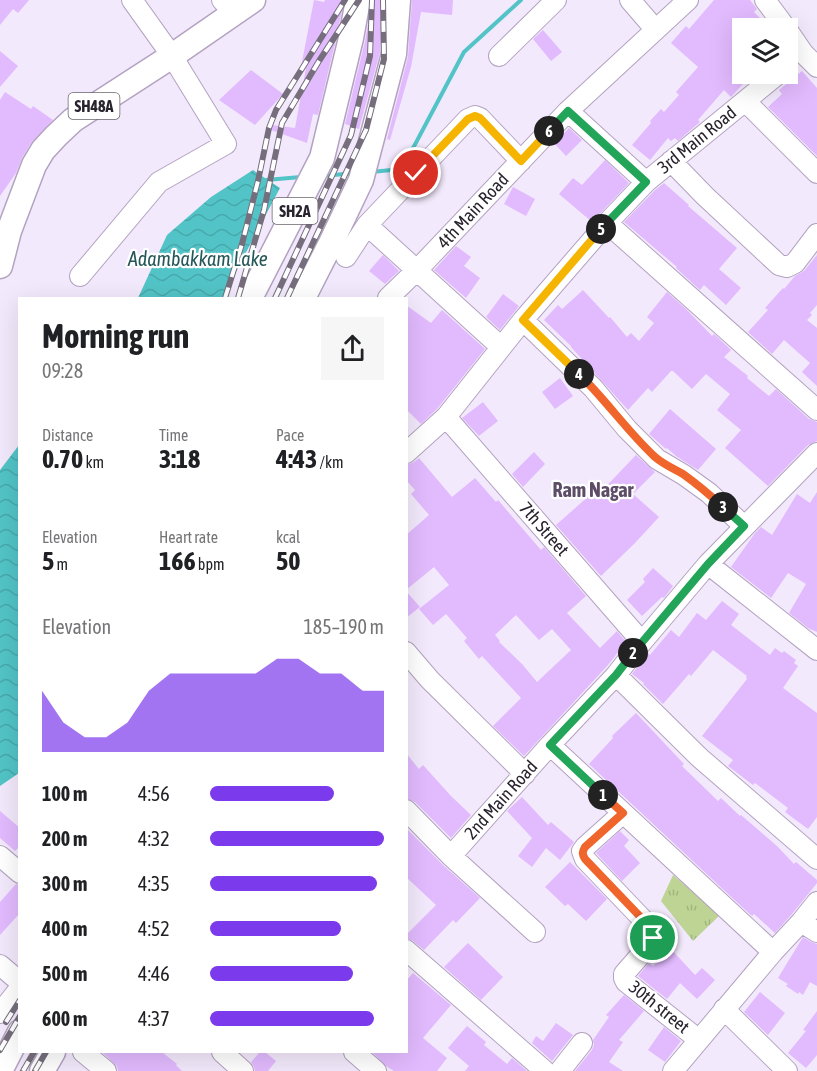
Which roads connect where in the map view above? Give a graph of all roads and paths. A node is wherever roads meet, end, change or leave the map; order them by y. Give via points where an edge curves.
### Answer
1 (132, 0) edge
2 (358, 0) edge
3 (398, 0) edge
4 (556, 0) edge
5 (630, 0) edge
6 (688, 0) edge
7 (765, 0) edge
8 (236, 4) edge
9 (778, 18) edge
10 (656, 29) junction
11 (798, 46) edge
12 (803, 53) junction
13 (172, 56) junction
14 (499, 56) dead end
15 (798, 57) edge
16 (817, 68) edge
17 (766, 84) edge
18 (745, 101) junction
19 (568, 111) junction
20 (521, 161) junction
21 (671, 161) junction
22 (817, 173) edge
23 (646, 182) junction
24 (607, 223) junction
25 (367, 225) junction
26 (5, 229) edge
27 (817, 234) edge
28 (346, 257) dead end
29 (0, 266) edge
30 (417, 270) junction
31 (80, 276) dead end
32 (251, 297) edge
33 (304, 297) edge
34 (389, 297) edge
35 (523, 320) junction
36 (501, 347) junction
37 (817, 410) edge
38 (446, 417) junction
39 (408, 449) edge
40 (817, 453) edge
41 (744, 526) junction
42 (708, 564) junction
43 (642, 642) junction
44 (817, 650) edge
45 (408, 654) edge
46 (616, 675) junction
47 (550, 745) junction
48 (525, 774) junction
49 (408, 812) edge
50 (623, 813) junction
51 (0, 856) edge
52 (451, 856) junction
53 (817, 859) edge
54 (18, 871) edge
55 (817, 903) edge
56 (809, 927) edge
57 (535, 932) dead end
58 (408, 952) edge
59 (772, 952) junction
60 (0, 965) edge
61 (18, 980) edge
62 (18, 990) edge
63 (724, 1009) junction
64 (0, 1013) edge
65 (18, 1036) edge
66 (699, 1040) junction
67 (582, 1043) dead end
68 (52, 1053) edge
69 (84, 1053) edge
70 (355, 1053) edge
71 (0, 1071) edge
72 (42, 1071) edge
73 (106, 1071) edge
74 (376, 1071) edge
75 (545, 1071) edge
76 (560, 1071) edge
77 (673, 1071) edge
78 (787, 1071) edge

1 - 13 street
2 - 32 main road, SH2A via 322,158
3 - 33 main road, SH2A via 394,54 361,180
4 - 14 street
5 - 10 street
6 - 10 street, 4th Main Road
7 - 9 street
8 - 13 main road, SH48A
10 - 19 street, 4th Main Road
11 - 12 street
12 - 15 street
12 - 16 street
13 - 26 main road, SH48A via 73,120 56,136 34,165
13 - 31 street via 226,144 159,182
17 - 18 street, 3rd Main Road
18 - 21 street, 3rd Main Road
18 - 22 street
19 - 20 street, 4th Main Road
19 - 23 street
20 - 25 street via 475,116
20 - 30 street, 4th Main Road
21 - 23 street, 3rd Main Road
21 - 27 street via 779,265 795,263
23 - 24 street, 3rd Main Road
24 - 35 street, 3rd Main Road
24 - 37 street
25 - 28 street
25 - 30 street
26 - 29 main road, SH48A
30 - 34 street, 4th Main Road
30 - 36 street
35 - 36 street, 3rd Main Road
35 - 41 street via 593,388 657,459 709,494
36 - 38 street, 3rd Main Road
38 - 39 street, 3rd Main Road
38 - 43 street, 7th Street
40 - 41 street, 2nd Main Road
41 - 42 street, 2nd Main Road
42 - 43 street, 2nd Main Road
42 - 44 street
43 - 46 street, 2nd Main Road
45 - 48 street
46 - 47 street, 2nd Main Road
46 - 53 street via 700,758
47 - 48 street, 2nd Main Road
47 - 50 street
48 - 52 street, 2nd Main Road
49 - 52 street, 2nd Main Road
50 - 59 street
50 - 66 street, 30th street via 582,851 654,934 624,978
51 - 54 street
52 - 57 street, 2nd Main Road
55 - 56 street
56 - 59 street
58 - 75 street
59 - 63 street
60 - 61 street
62 - 64 street
63 - 66 street
63 - 78 street
65 - 71 main road
66 - 77 street
67 - 76 street
68 - 72 main road
69 - 73 street
70 - 74 street

